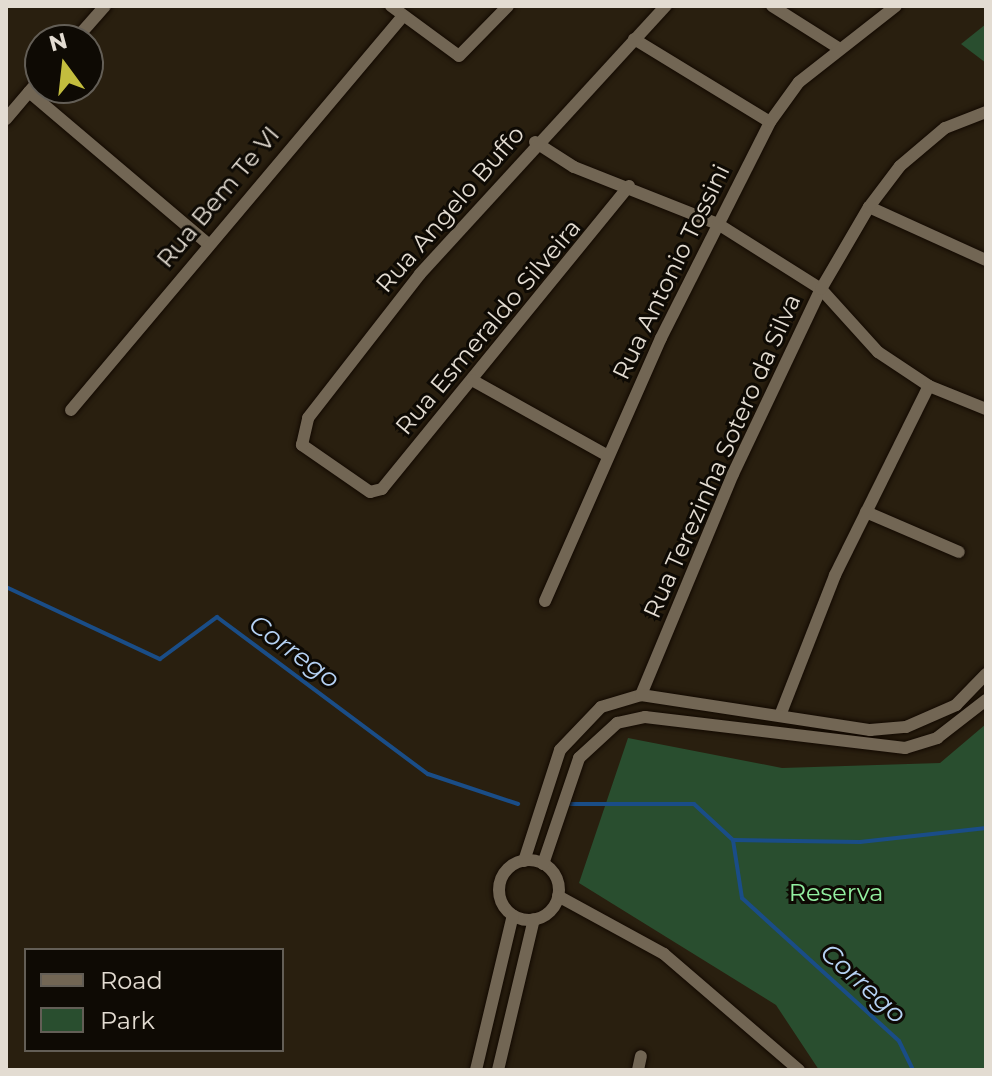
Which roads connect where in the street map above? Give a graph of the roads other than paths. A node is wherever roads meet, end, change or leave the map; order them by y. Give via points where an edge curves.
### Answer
1 (105, 6) edge
2 (391, 6) edge
3 (508, 6) edge
4 (666, 6) edge
5 (772, 6) edge
6 (896, 6) edge
7 (403, 16) junction
8 (89, 24) edge
9 (634, 39) junction
10 (840, 49) junction
11 (24, 98) edge
12 (43, 104) edge
13 (986, 112) edge
14 (6, 119) edge
15 (770, 122) junction
16 (535, 142) junction
17 (629, 186) junction
18 (869, 207) junction
19 (718, 224) junction
20 (206, 242) junction
21 (986, 260) edge
22 (821, 289) junction
23 (472, 380) junction
24 (929, 386) junction
25 (986, 409) edge
26 (71, 410) dead end
27 (608, 456) junction
28 (377, 493) joint
29 (866, 512) junction
30 (959, 552) dead end
31 (545, 601) dead end
32 (986, 674) edge
33 (641, 695) junction
34 (986, 700) edge
35 (781, 713) junction
36 (524, 861) junction
37 (543, 864) junction
38 (558, 896) junction
39 (513, 915) junction
40 (534, 919) junction
41 (641, 1056) dead end
42 (476, 1070) edge
43 (498, 1070) edge
44 (638, 1070) edge
45 (799, 1070) edge

1 - 8 street
2 - 7 street
3 - 7 street via 459,56
4 - 9 street, Rua Angelo Buffo
5 - 10 street
6 - 10 street, Rua Antonio Tossini
7 - 20 street, Rua Bem Te VI
9 - 15 street
9 - 16 street, Rua Angelo Buffo
10 - 15 street, Rua Antonio Tossini via 799,82
11 - 14 street
12 - 20 street
13 - 18 street, Rua Terezinha Sotero da Silva via 945,128 900,166
15 - 19 street, Rua Antonio Tossini
16 - 17 street via 574,167
16 - 28 street, Rua Angelo Buffo via 308,418 302,445 312,456
17 - 19 street
17 - 23 street, Rua Esmeraldo Silveira
18 - 21 street
18 - 22 street, Rua Terezinha Sotero da Silva
19 - 22 street
19 - 27 street, Rua Antonio Tossini
20 - 26 street, Rua Bem Te VI
22 - 24 street via 878,352
22 - 33 street, Rua Terezinha Sotero da Silva via 733,474
23 - 27 street
23 - 28 street, Rua Esmeraldo Silveira
24 - 25 street
24 - 29 street
27 - 31 street, Rua Antonio Tossini
29 - 30 street
29 - 35 street
32 - 35 street via 956,705 906,727 870,730
33 - 35 street
33 - 36 street via 601,707 569,738 545,786
34 - 37 street via 937,738 905,748 645,717 617,723 579,758
36 - 37 street
36 - 39 street via 501,879 500,900
37 - 38 street via 556,878
38 - 40 street
38 - 45 street via 664,954
39 - 40 street
39 - 42 street
40 - 43 street
41 - 44 street

